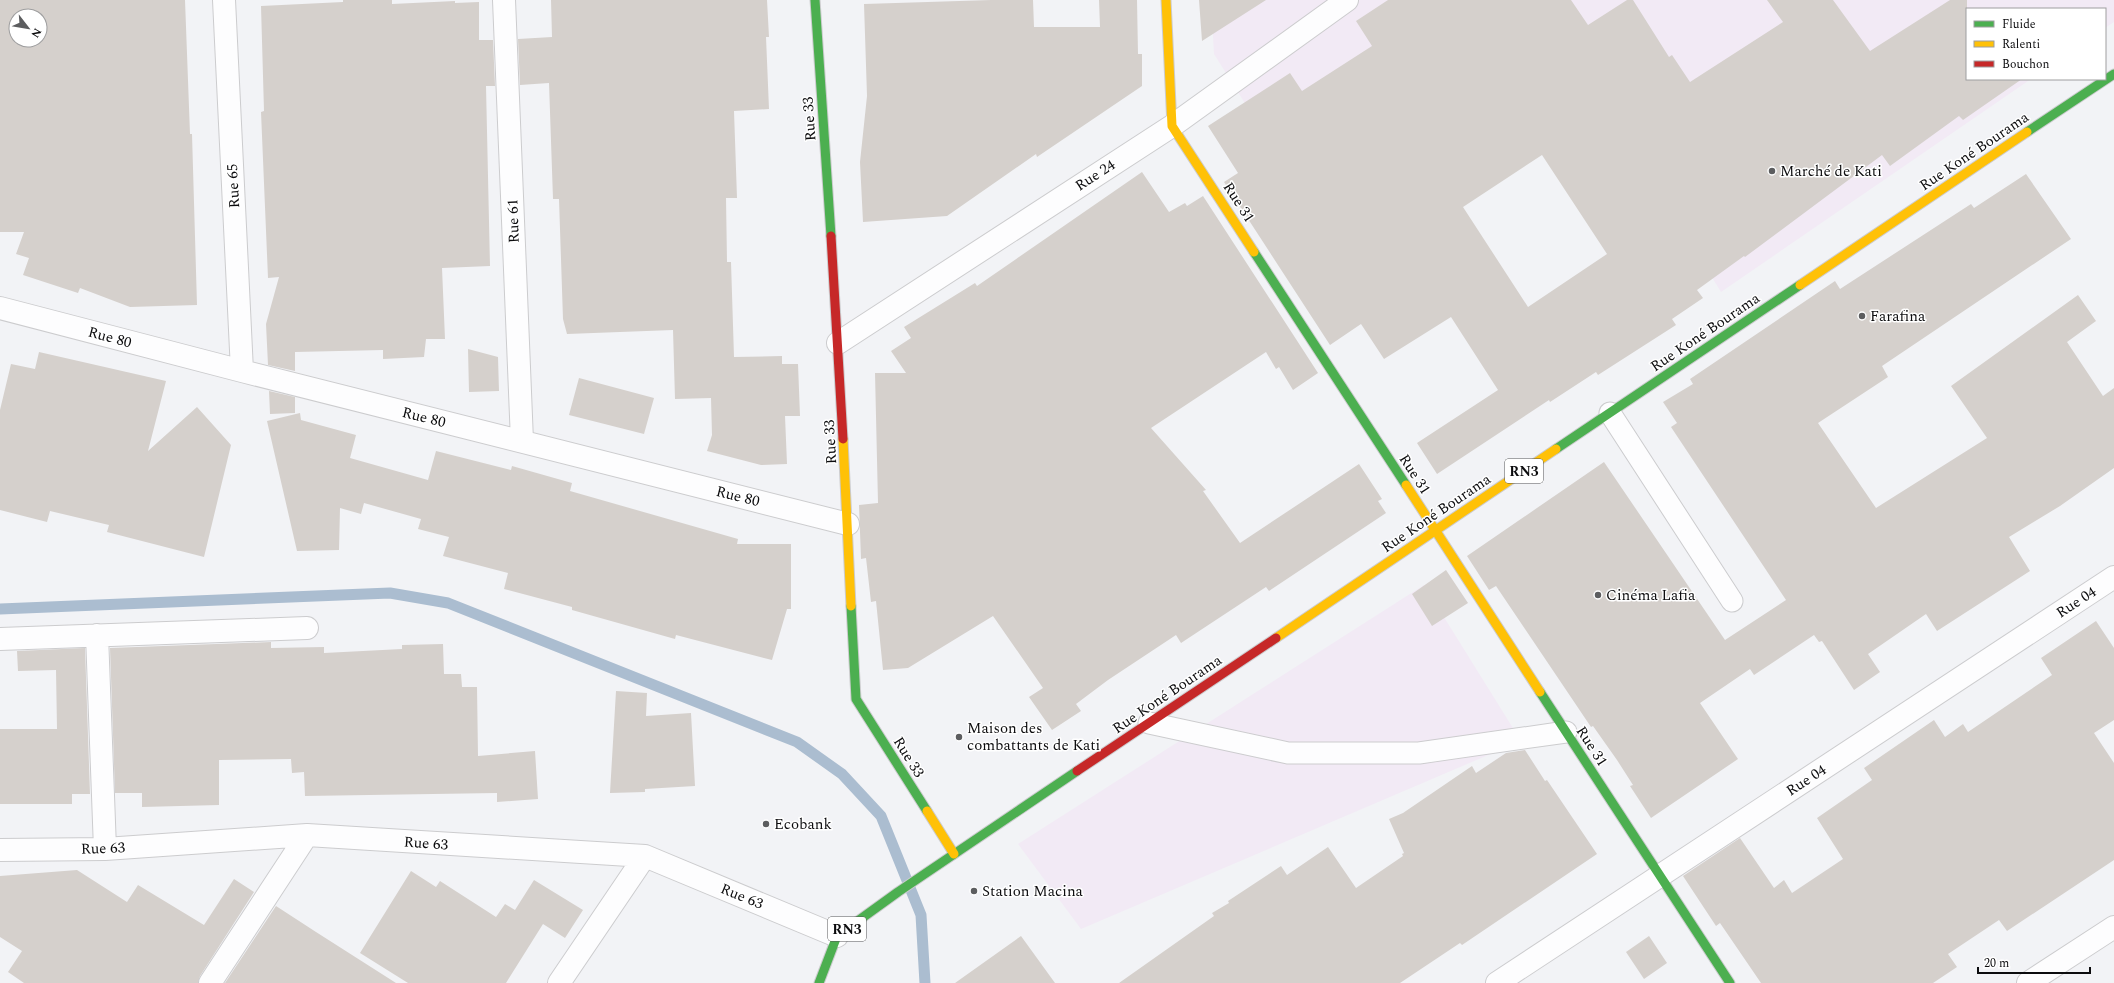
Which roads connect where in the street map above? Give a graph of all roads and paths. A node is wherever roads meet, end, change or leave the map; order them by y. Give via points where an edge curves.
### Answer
1 (224, 0) edge
2 (504, 0) edge
3 (815, 0) edge
4 (1166, 0) edge
5 (1347, 0) edge
6 (2105, 80) edge
7 (1172, 126) junction
8 (0, 308) edge
9 (838, 343) junction
10 (242, 371) junction
11 (1610, 413) junction
12 (522, 442) junction
13 (848, 524) junction
14 (1435, 531) junction
15 (2114, 577) edge
16 (1732, 601) dead end
17 (307, 628) dead end
18 (97, 635) junction
19 (0, 639) edge
20 (1149, 723) junction
21 (1566, 732) junction
22 (307, 836) junction
23 (105, 849) junction
24 (0, 850) edge
25 (954, 854) junction
26 (645, 856) junction
27 (1660, 876) junction
28 (2114, 927) edge
29 (837, 936) junction
30 (210, 983) edge
31 (559, 983) edge
32 (819, 983) edge
33 (1497, 983) edge
34 (1730, 983) edge
35 (2028, 983) edge

1 - 10 street, Rue 65
2 - 12 street, Rue 61
3 - 9 main road, Rue 33
4 - 7 main road
5 - 7 street, Rue 24
6 - 11 main road, Rue Koné Bourama / RN3
7 - 9 street, Rue 24
7 - 14 main road, Rue 31
8 - 10 street, Rue 80
9 - 13 main road, Rue 33
10 - 12 street, Rue 80
11 - 14 main road, Rue Koné Bourama / RN3
11 - 16 lane
12 - 13 street, Rue 80
13 - 25 main road, Rue 33 via 856,699
14 - 20 main road, Rue Koné Bourama / RN3
14 - 21 main road, Rue 31
15 - 27 street, Rue 04
17 - 18 street
18 - 19 street
18 - 23 street
20 - 21 lane via 1288,753 1419,753
20 - 25 main road, Rue Koné Bourama / RN3
21 - 27 main road, Rue 31
22 - 23 street, Rue 63
22 - 26 street, Rue 63
22 - 30 street
23 - 24 street, Rue 63
25 - 29 main road, Rue Koné Bourama / RN3
26 - 29 street, Rue 63
26 - 31 street
27 - 33 street, Rue 04
27 - 34 main road, Rue 31
28 - 35 street
29 - 32 main road, RN3

